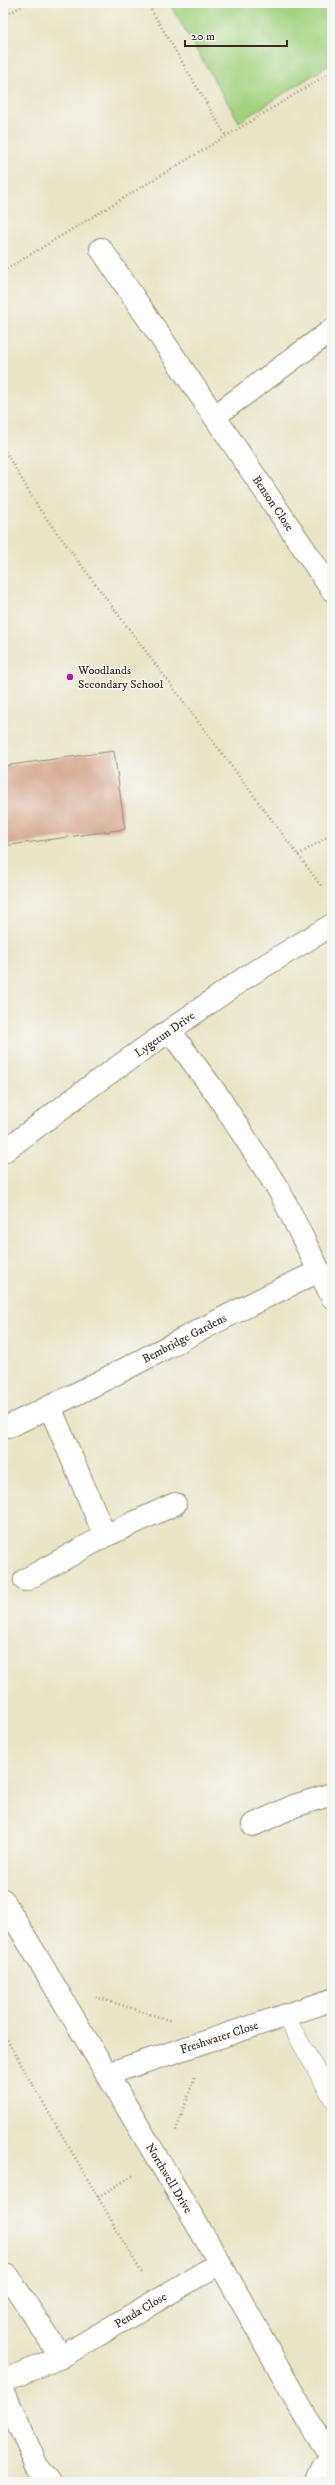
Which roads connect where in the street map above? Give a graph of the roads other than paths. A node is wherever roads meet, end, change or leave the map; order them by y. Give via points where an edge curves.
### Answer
1 (101, 249) dead end
2 (332, 330) edge
3 (215, 416) junction
4 (332, 590) edge
5 (332, 925) edge
6 (170, 1031) junction
7 (3, 1152) edge
8 (320, 1272) junction
9 (332, 1297) edge
10 (50, 1407) junction
11 (9, 1426) dead end
12 (175, 1504) dead end
13 (105, 1536) junction
14 (25, 1580) dead end
15 (332, 1794) edge
16 (253, 1825) dead end
17 (3, 1900) edge
18 (332, 2000) edge
19 (285, 2015) junction
20 (107, 2074) junction
21 (332, 2098) edge
22 (220, 2263) junction
23 (8, 2276) dead end
24 (61, 2357) junction
25 (3, 2381) edge
26 (3, 2390) edge
27 (332, 2458) edge
28 (50, 2482) edge
29 (316, 2482) edge

1 - 3 street, Benson Close
2 - 3 street
3 - 4 street, Benson Close
5 - 6 street, Lygetun Drive via 246,977
6 - 7 street, Lygetun Drive
6 - 8 street via 218,1096 280,1192
8 - 9 street
8 - 10 street, Bembridge Gardens via 268,1295
10 - 11 street, Bembridge Gardens
10 - 13 street
12 - 13 street
13 - 14 street
15 - 16 street via 294,1806
17 - 20 street, Northwell Drive
18 - 19 street, Freshwater Close
19 - 20 street, Freshwater Close
19 - 21 lane
20 - 22 street, Northwell Drive
22 - 24 street, Penda Close
22 - 27 street, Northwell Drive via 306,2417
23 - 24 street
24 - 25 street, Penda Close
26 - 28 street via 37,2466
27 - 29 street via 322,2468

